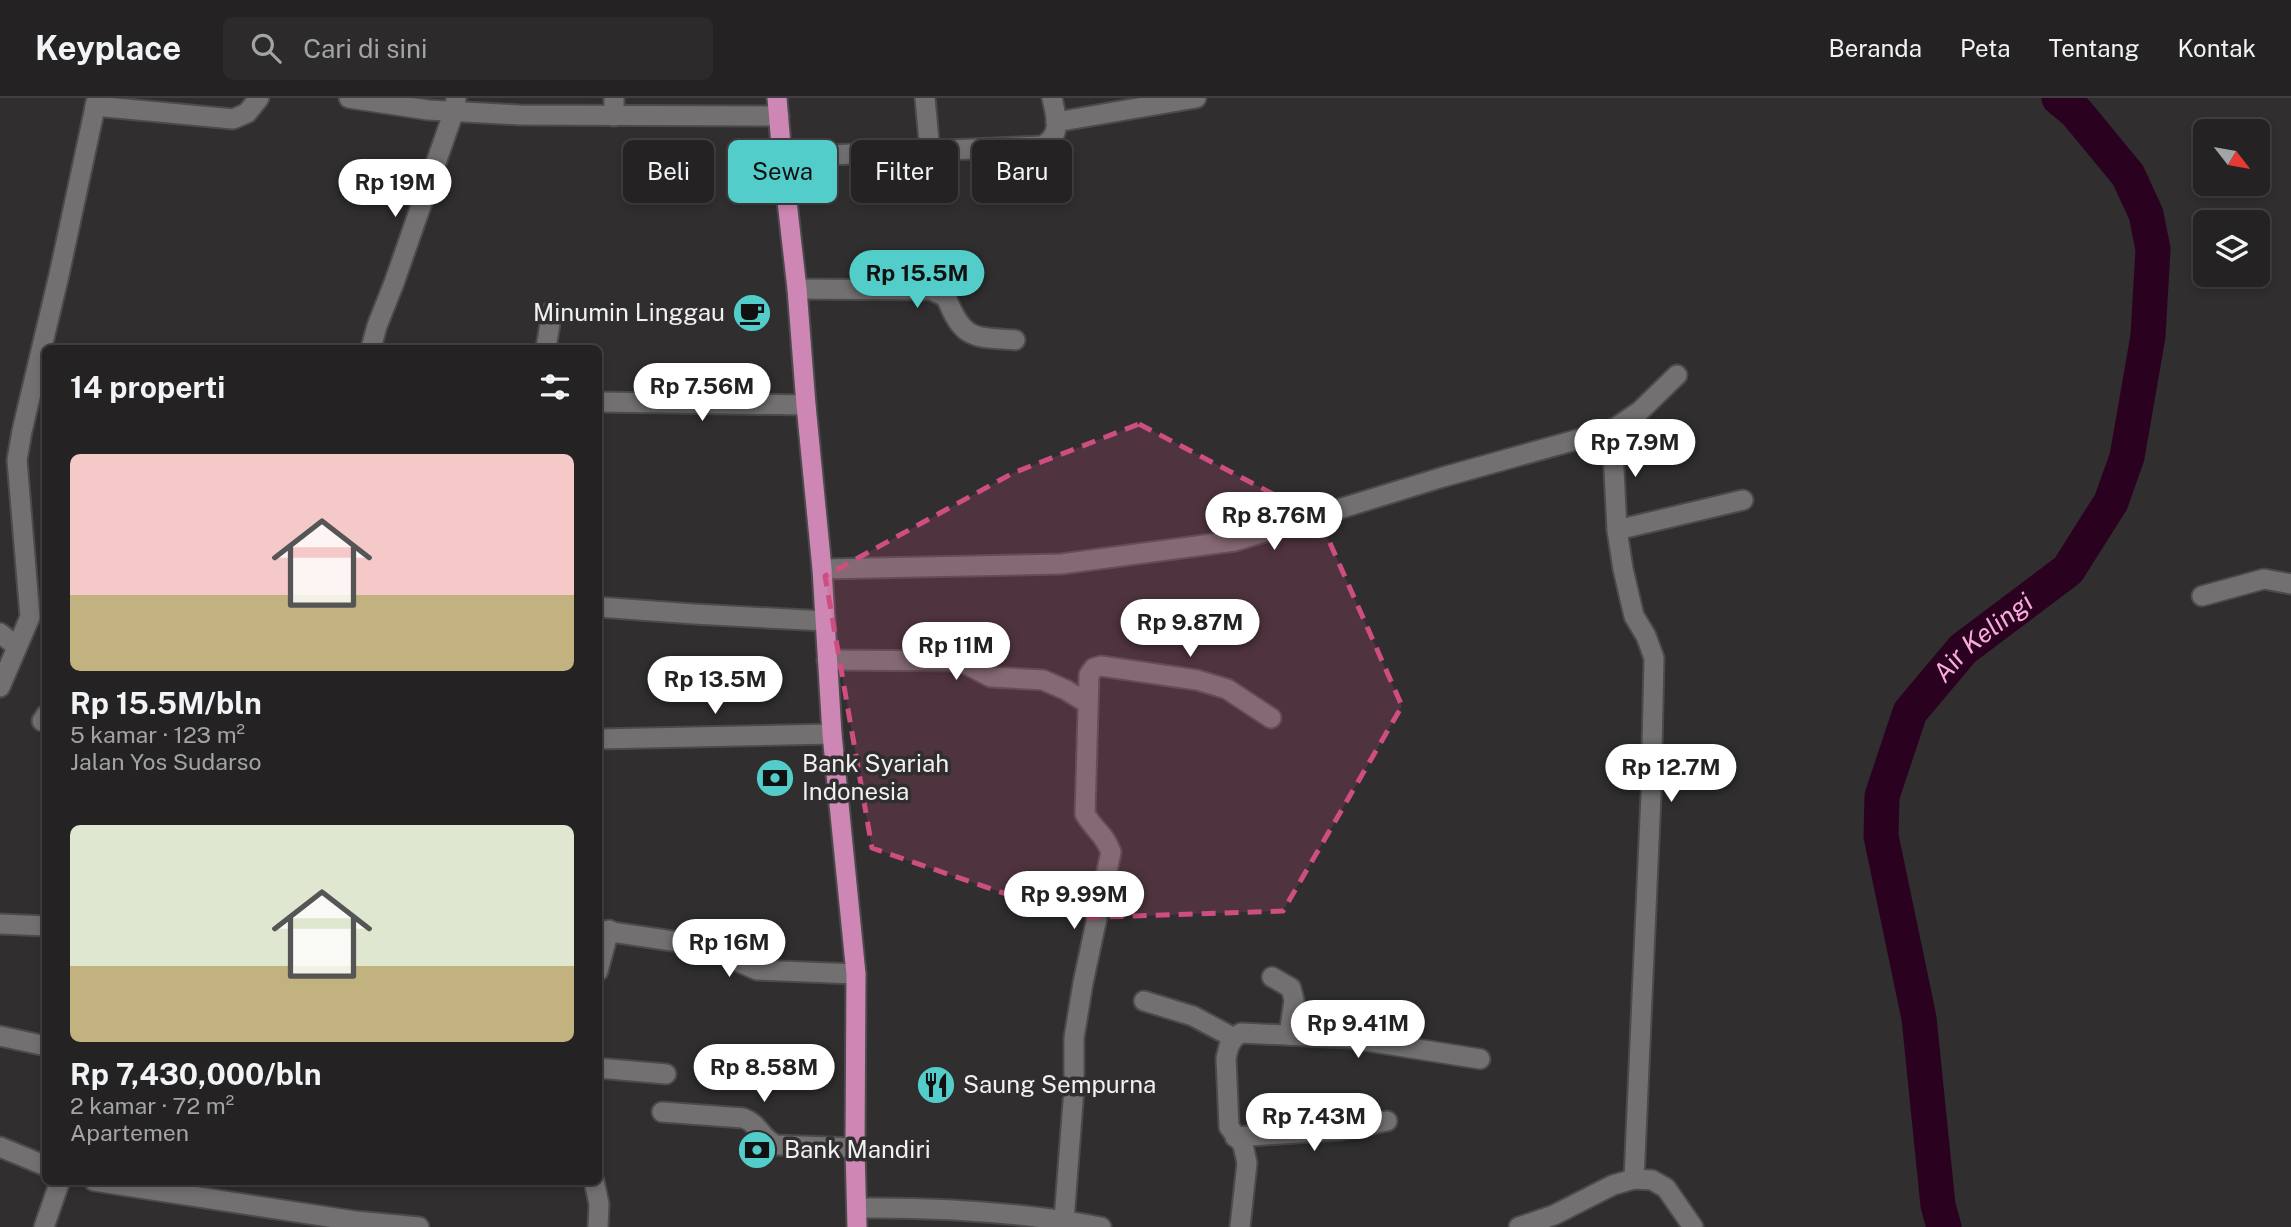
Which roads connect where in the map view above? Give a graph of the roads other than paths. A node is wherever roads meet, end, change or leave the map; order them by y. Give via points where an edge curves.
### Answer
1 (259, 98) edge
2 (349, 98) edge
3 (925, 98) edge
4 (1052, 98) edge
5 (1196, 98) edge
6 (96, 102) edge
7 (455, 104) edge
8 (614, 107) edge
9 (778, 107) edge
10 (1056, 122) junction
11 (781, 140) edge
12 (929, 140) edge
13 (958, 150) edge
14 (787, 203) edge
15 (797, 289) junction
16 (552, 311) dead end
17 (1015, 340) dead end
18 (42, 345) edge
19 (372, 345) edge
20 (546, 345) edge
21 (42, 347) edge
22 (1677, 374) dead end
23 (602, 402) edge
24 (806, 405) junction
25 (1612, 430) junction
26 (1743, 500) dead end
27 (1617, 530) junction
28 (822, 569) junction
29 (2291, 584) edge
30 (2202, 596) dead end
31 (602, 607) edge
32 (38, 619) edge
33 (825, 621) junction
34 (0, 633) edge
35 (16, 646) junction
36 (827, 660) junction
37 (0, 687) edge
38 (1087, 704) junction
39 (1271, 718) dead end
40 (832, 734) junction
41 (602, 739) edge
42 (0, 924) edge
43 (42, 926) edge
44 (604, 930) edge
45 (856, 974) junction
46 (1272, 977) dead end
47 (1144, 1001) dead end
48 (1289, 1035) junction
49 (0, 1036) edge
50 (1234, 1038) junction
51 (42, 1045) edge
52 (1480, 1059) dead end
53 (602, 1068) edge
54 (666, 1074) dead end
55 (662, 1112) dead end
56 (1387, 1122) dead end
57 (1235, 1137) junction
58 (0, 1147) edge
59 (855, 1148) junction
60 (42, 1164) edge
61 (1634, 1179) junction
62 (59, 1185) edge
63 (120, 1185) edge
64 (595, 1185) edge
65 (857, 1217) edge
66 (1064, 1220) junction
67 (44, 1227) edge
68 (419, 1227) edge
69 (597, 1227) edge
70 (1101, 1227) edge
71 (1240, 1227) edge
72 (1519, 1227) edge
73 (1693, 1227) edge

1 - 6 street via 247,113 233,118
2 - 7 street via 428,110
3 - 12 street
4 - 10 street
5 - 10 street
6 - 18 street
7 - 8 street via 520,115
7 - 19 street
8 - 9 street
9 - 11 highway
10 - 13 street via 1052,140 1041,146
14 - 15 highway
15 - 17 street via 931,290 946,297 958,324 968,333 977,338
15 - 24 highway
16 - 20 street
21 - 32 street via 17,460
22 - 25 street via 1640,411
23 - 24 street
24 - 28 highway
25 - 27 street
25 - 28 street via 1235,541 1061,564
26 - 27 street
27 - 61 street via 1634,615 1654,658
28 - 33 highway
29 - 30 street via 2264,579
31 - 33 street
32 - 35 street
33 - 36 highway
34 - 35 street
35 - 37 street
36 - 38 street via 960,661 991,677 1043,680
36 - 40 highway
38 - 39 street via 1089,675 1101,666 1227,689
38 - 66 street via 1085,814 1092,827 1106,837 1111,852 1074,1038
40 - 41 street
40 - 45 highway
42 - 43 street
44 - 45 street via 720,948 757,970
45 - 59 highway
46 - 48 street via 1291,988 1294,1000
47 - 50 street via 1193,1016
48 - 50 street via 1241,1033
48 - 52 street via 1348,1038
49 - 51 street
50 - 57 street via 1226,1058 1229,1127
53 - 54 street
55 - 59 street via 754,1121 776,1145
56 - 57 street
57 - 71 street via 1243,1145 1247,1163
58 - 60 street
59 - 65 highway
61 - 72 street
61 - 73 street via 1652,1180 1666,1188
62 - 67 street
63 - 68 street
64 - 69 street
65 - 66 street via 926,1207
66 - 70 street

